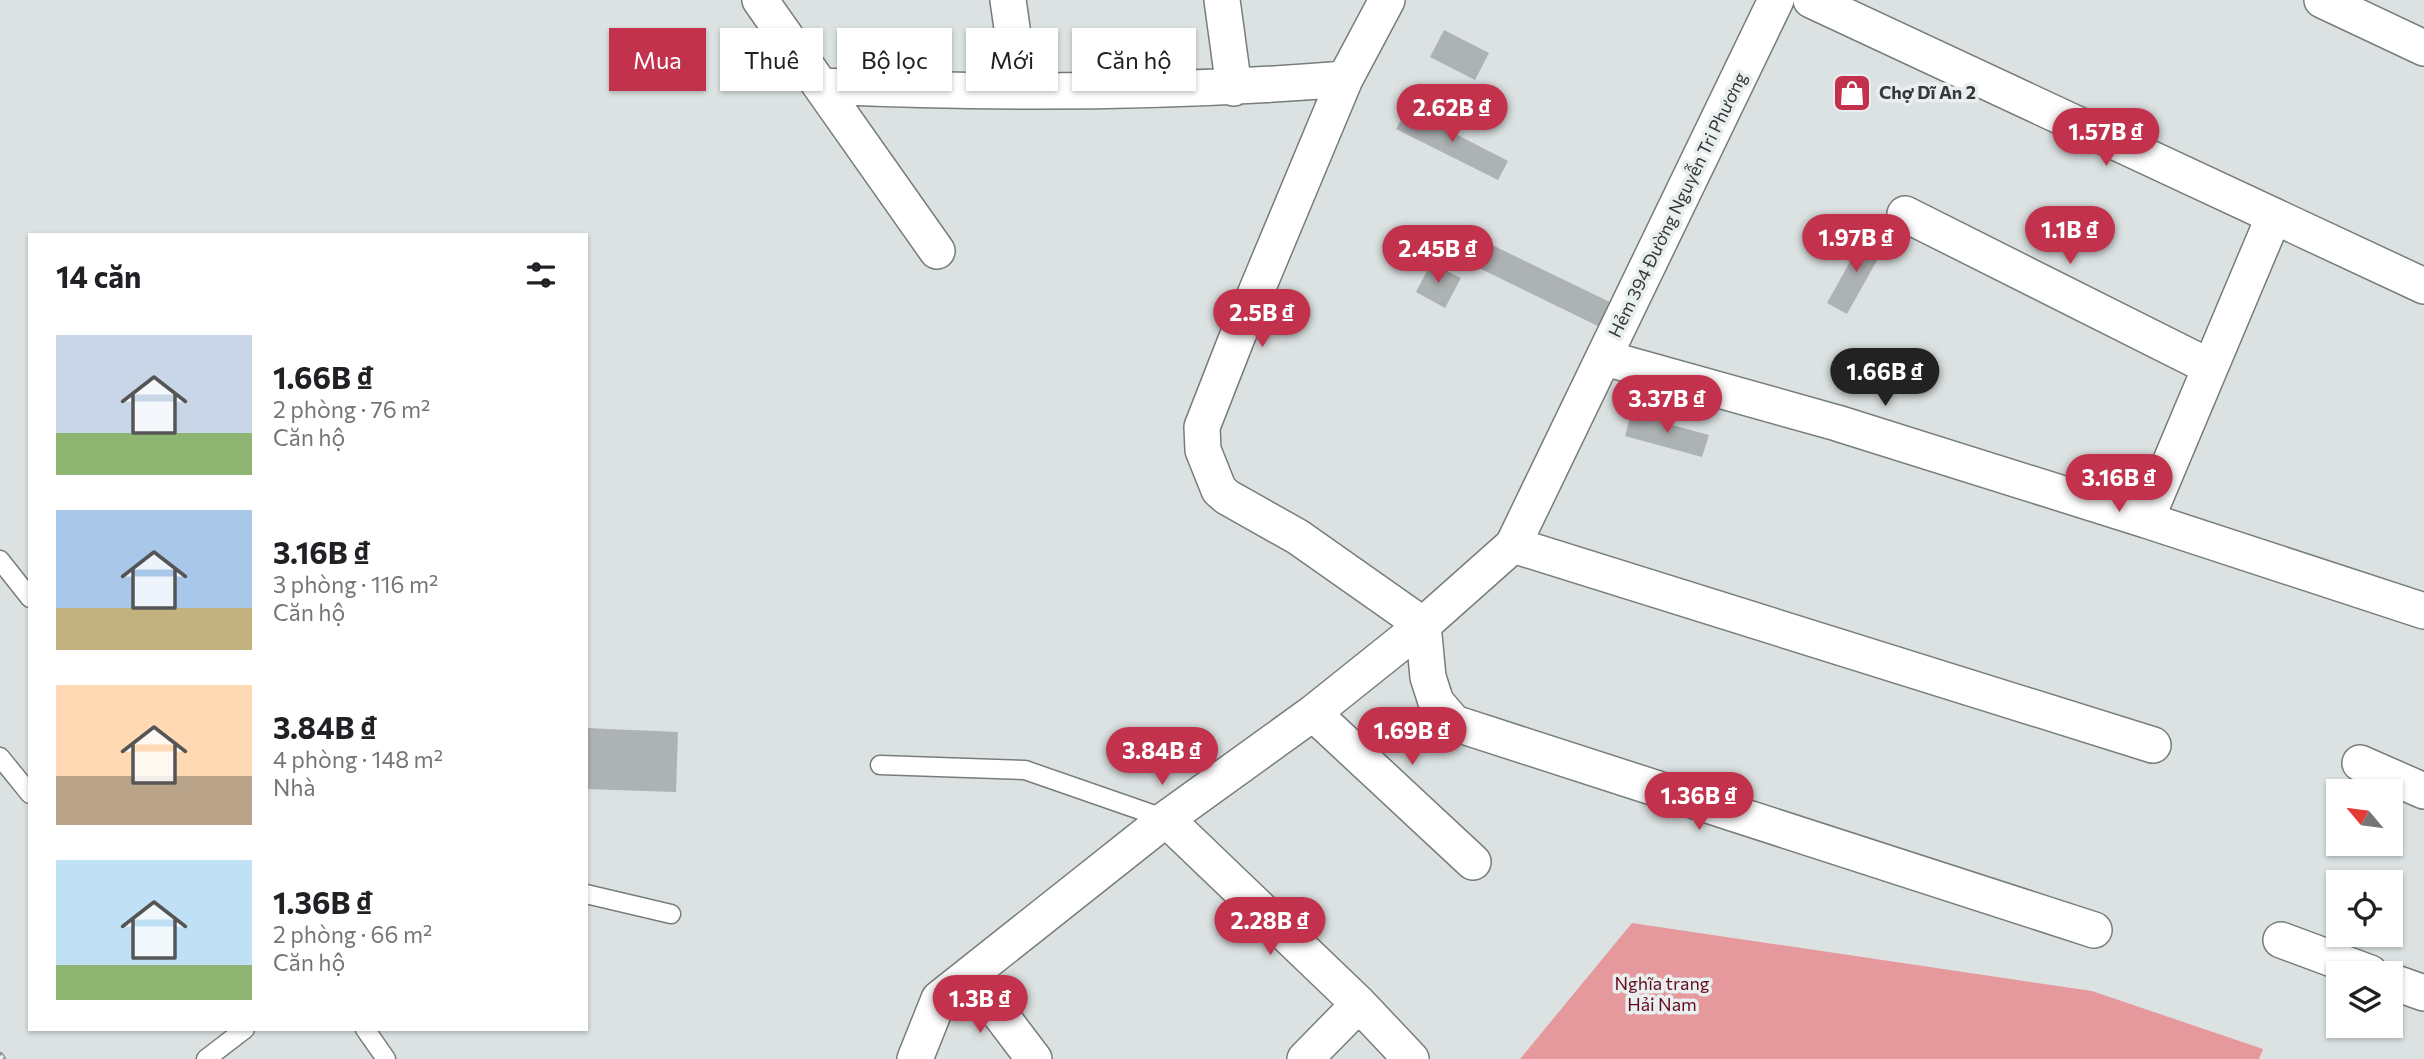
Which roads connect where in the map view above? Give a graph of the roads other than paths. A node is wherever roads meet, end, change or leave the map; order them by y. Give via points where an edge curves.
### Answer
1 (760, 0) edge
2 (1008, 0) edge
3 (1222, 0) edge
4 (1387, 0) edge
5 (1776, 0) edge
6 (1811, 0) edge
7 (2322, 0) edge
8 (780, 28) edge
9 (1012, 28) edge
10 (2424, 48) edge
11 (1345, 79) junction
12 (823, 86) edge
13 (823, 87) edge
14 (1234, 88) junction
15 (1058, 90) edge
16 (966, 91) edge
17 (1906, 215) dead end
18 (2274, 216) junction
19 (937, 251) dead end
20 (2424, 286) edge
21 (1605, 358) junction
22 (2210, 367) junction
23 (2146, 520) junction
24 (1513, 545) junction
25 (0, 560) edge
26 (28, 595) edge
27 (2424, 611) edge
28 (1423, 625) junction
29 (1313, 713) junction
30 (2153, 746) dead end
31 (0, 757) edge
32 (2360, 763) dead end
33 (880, 765) dead end
34 (2424, 791) edge
35 (28, 792) edge
36 (1166, 819) junction
37 (1473, 862) dead end
38 (588, 894) edge
39 (671, 914) dead end
40 (2094, 930) dead end
41 (2281, 940) dead end
42 (2338, 961) edge
43 (971, 976) junction
44 (2403, 986) edge
45 (2424, 993) edge
46 (1359, 1004) junction
47 (366, 1031) edge
48 (223, 1035) edge
49 (206, 1059) edge
50 (386, 1059) edge
51 (915, 1059) edge
52 (1034, 1059) edge
53 (1305, 1059) edge
54 (1411, 1059) edge

1 - 8 street
2 - 9 street
3 - 14 street
4 - 11 street
5 - 21 street, Hẻm 394 Đường Nguyễn Tri Phương
6 - 18 street
7 - 10 street
11 - 14 street
11 - 28 street via 1202,427 1203,450 1219,490 1227,497 1298,537
12 - 16 street
13 - 19 street
14 - 15 street
17 - 22 street
18 - 20 street
18 - 22 street
21 - 23 street via 1837,423
21 - 24 street, Hẻm 394 Đường Nguyễn Tri Phương
22 - 23 street
23 - 27 street
24 - 28 street, Hẻm 394 Đường Nguyễn Tri Phương
24 - 30 street
25 - 26 lane
28 - 29 street, Hẻm 394 Đường Nguyễn Tri Phương
28 - 40 street via 1432,690 1454,723
29 - 36 street, Hẻm 394 Đường Nguyễn Tri Phương
29 - 37 street
31 - 35 lane
32 - 34 street
33 - 36 lane via 1025,771
36 - 43 street, Hẻm 394 Đường Nguyễn Tri Phương
36 - 46 street
38 - 39 lane
41 - 42 street
43 - 51 street, Hẻm 394 Đường Nguyễn Tri Phương via 939,999
43 - 52 street
44 - 45 street
46 - 53 street
46 - 54 street
47 - 50 lane
48 - 49 lane

